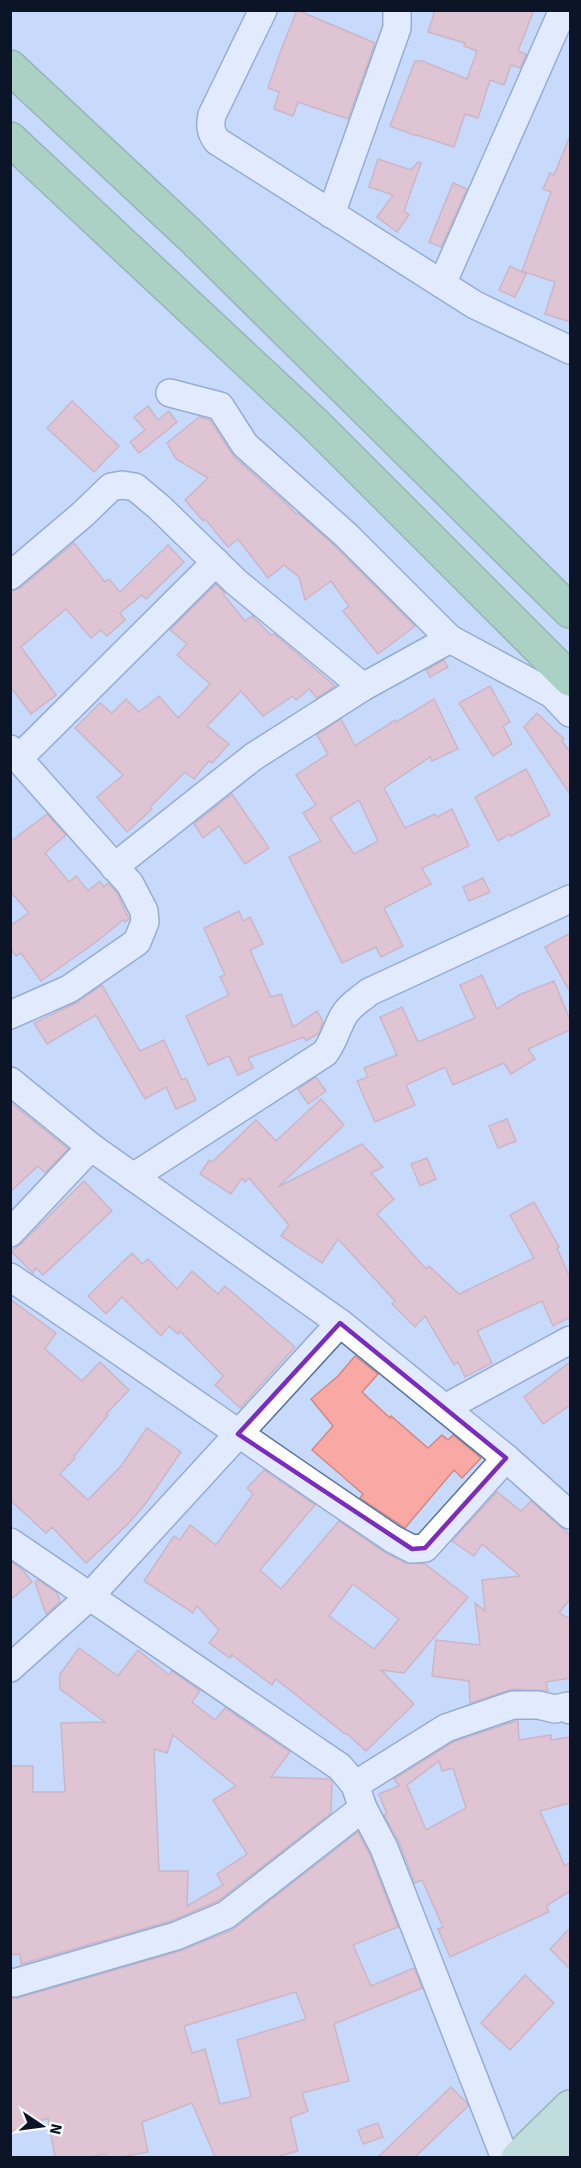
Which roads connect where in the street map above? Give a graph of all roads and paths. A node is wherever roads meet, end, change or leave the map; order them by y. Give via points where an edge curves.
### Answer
1 (262, 10) edge
2 (397, 10) edge
3 (563, 10) edge
4 (10, 67) edge
5 (10, 139) edge
6 (331, 214) junction
7 (442, 284) junction
8 (570, 350) edge
9 (170, 393) dead end
10 (216, 562) junction
11 (10, 576) edge
12 (570, 611) edge
13 (450, 639) junction
14 (570, 680) edge
15 (363, 687) junction
16 (570, 713) edge
17 (15, 753) edge
18 (114, 867) junction
19 (570, 899) edge
20 (10, 1015) edge
21 (10, 1081) edge
22 (92, 1147) junction
23 (133, 1177) junction
24 (10, 1233) edge
25 (10, 1277) edge
26 (340, 1323) junction
27 (570, 1340) edge
28 (445, 1408) junction
29 (238, 1434) junction
30 (506, 1458) junction
31 (570, 1515) edge
32 (10, 1542) edge
33 (89, 1597) junction
34 (10, 1668) edge
35 (570, 1710) edge
36 (359, 1797) junction
37 (10, 1982) edge
38 (570, 2107) edge
39 (570, 2146) edge
40 (505, 2157) edge
41 (518, 2157) edge
42 (560, 2157) edge

1 - 6 street via 212,115 212,134 217,141
2 - 6 street via 397,28
3 - 7 street
4 - 12 highway via 191,236
5 - 14 highway via 317,426
6 - 7 street
7 - 8 street via 475,305
9 - 13 street via 220,406 245,445 346,535
10 - 11 street via 135,487 122,485 111,487
10 - 15 street
10 - 17 street
13 - 15 street
13 - 16 street via 552,694
15 - 18 street via 253,757
17 - 18 street
18 - 20 street via 130,884 144,911 145,922 137,942 69,989
19 - 23 street via 369,992 344,1015 325,1053
21 - 22 street
22 - 23 street
22 - 24 street
23 - 26 street
25 - 29 street
26 - 28 street
26 - 29 street
27 - 28 street
28 - 30 street
29 - 30 street via 412,1549 424,1548
29 - 33 street
30 - 31 street
32 - 33 street
33 - 34 street
33 - 36 street via 340,1767
35 - 36 street via 568,1706 555,1709 513,1705 446,1728
36 - 37 street via 226,1916 176,1936
36 - 40 street via 384,1848
38 - 41 main road
39 - 42 main road

